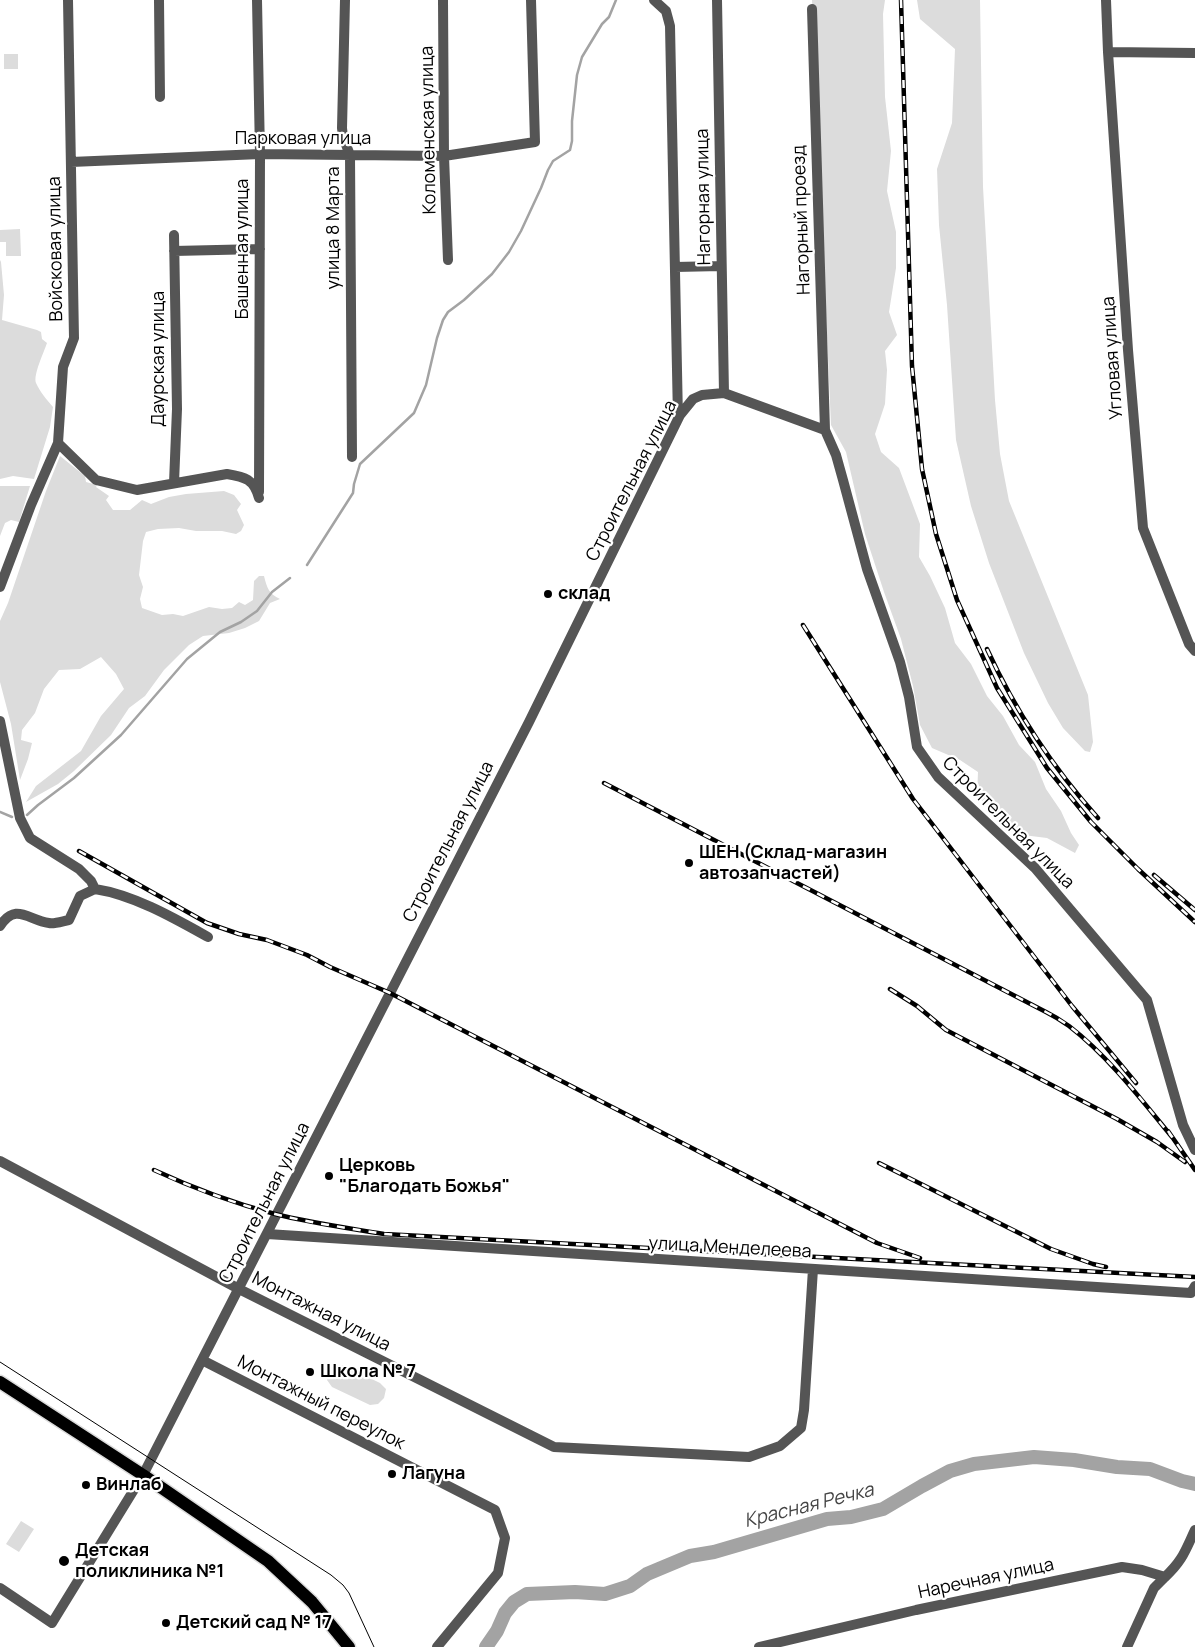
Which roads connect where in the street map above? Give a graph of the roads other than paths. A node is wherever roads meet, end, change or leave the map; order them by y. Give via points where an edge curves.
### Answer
1 (68, 0) edge
2 (159, 0) edge
3 (257, 0) edge
4 (345, 0) edge
5 (443, 0) edge
6 (531, 0) edge
7 (654, 0) edge
8 (717, 0) edge
9 (1106, 0) edge
10 (812, 9) dead end
11 (1108, 52) junction
12 (1195, 53) edge
13 (160, 97) dead end
14 (260, 154) junction
15 (350, 155) junction
16 (444, 156) junction
17 (71, 162) junction
18 (174, 236) dead end
19 (260, 248) junction
20 (174, 251) junction
21 (448, 260) dead end
22 (721, 266) junction
23 (675, 267) junction
24 (724, 394) junction
25 (678, 420) junction
26 (825, 430) junction
27 (58, 443) junction
28 (352, 457) dead end
29 (174, 483) junction
30 (0, 587) edge
31 (1195, 651) edge
32 (0, 721) edge
33 (95, 889) junction
34 (0, 926) edge
35 (208, 937) dead end
36 (1195, 1150) edge
37 (0, 1161) edge
38 (267, 1234) junction
39 (813, 1269) junction
40 (239, 1289) junction
41 (1193, 1290) edge
42 (202, 1360) junction
43 (0, 1382) edge
44 (144, 1475) junction
45 (1195, 1530) edge
46 (1165, 1577) junction
47 (0, 1588) edge
48 (349, 1647) edge
49 (437, 1647) edge
50 (759, 1647) edge
51 (1127, 1647) edge

1 - 17 street, Войсковая улица
2 - 13 street
3 - 14 street, Башенная улица
4 - 15 street, улица 8 Марта via 342,128
5 - 16 street, Коломенская улица
6 - 16 street, Парковая улица via 535,142
7 - 23 street via 666,11 670,26
8 - 22 street, Нагорная улица
9 - 11 street, Угловая улица
10 - 26 street, Нагорный проезд
11 - 12 street
11 - 31 street, Угловая улица via 1143,528 1189,644
14 - 15 street, Парковая улица
14 - 17 street, Парковая улица
14 - 19 street, Башенная улица
15 - 16 street, Парковая улица
15 - 28 street, улица 8 Марта
16 - 21 street, Коломенская улица
17 - 27 street, Войсковая улица via 74,338 63,367
18 - 20 street, Даурская улица
19 - 20 street
19 - 29 street, Башенная улица via 258,498 252,483 239,476 214,475
20 - 29 street, Даурская улица via 177,409
22 - 23 street
22 - 24 street, Нагорная улица
23 - 25 street
24 - 25 street, Строительная улица via 702,395 693,399
24 - 26 street, Строительная улица
25 - 38 street, Строительная улица via 529,722
26 - 36 street, Строительная улица via 836,455 867,569 900,662 917,747 938,777 1035,868 1147,1000 1182,1125
27 - 29 street via 96,480 137,490
27 - 30 street, Войсковая улица
32 - 33 street via 20,818 30,838 79,870 91,880
33 - 34 street via 80,896 68,920 50,924 20,913 6,917
33 - 35 street via 130,898
37 - 40 street, Монтажная улица
38 - 39 street, улица Менделеева
38 - 40 street, Строительная улица
39 - 40 street, Монтажная улица via 804,1410 800,1428 780,1446 749,1457 554,1447
39 - 41 street, улица Менделеева
40 - 42 street, Строительная улица
42 - 44 street, Строительная улица
42 - 49 street, Монтажный переулок via 495,1510 505,1538 498,1573
43 - 44 main road
44 - 47 street, Строительная улица via 52,1623
44 - 48 main road via 268,1561 312,1602
45 - 46 street via 1185,1553
46 - 50 street, Наречная улица via 1122,1567
46 - 51 street via 1154,1588

